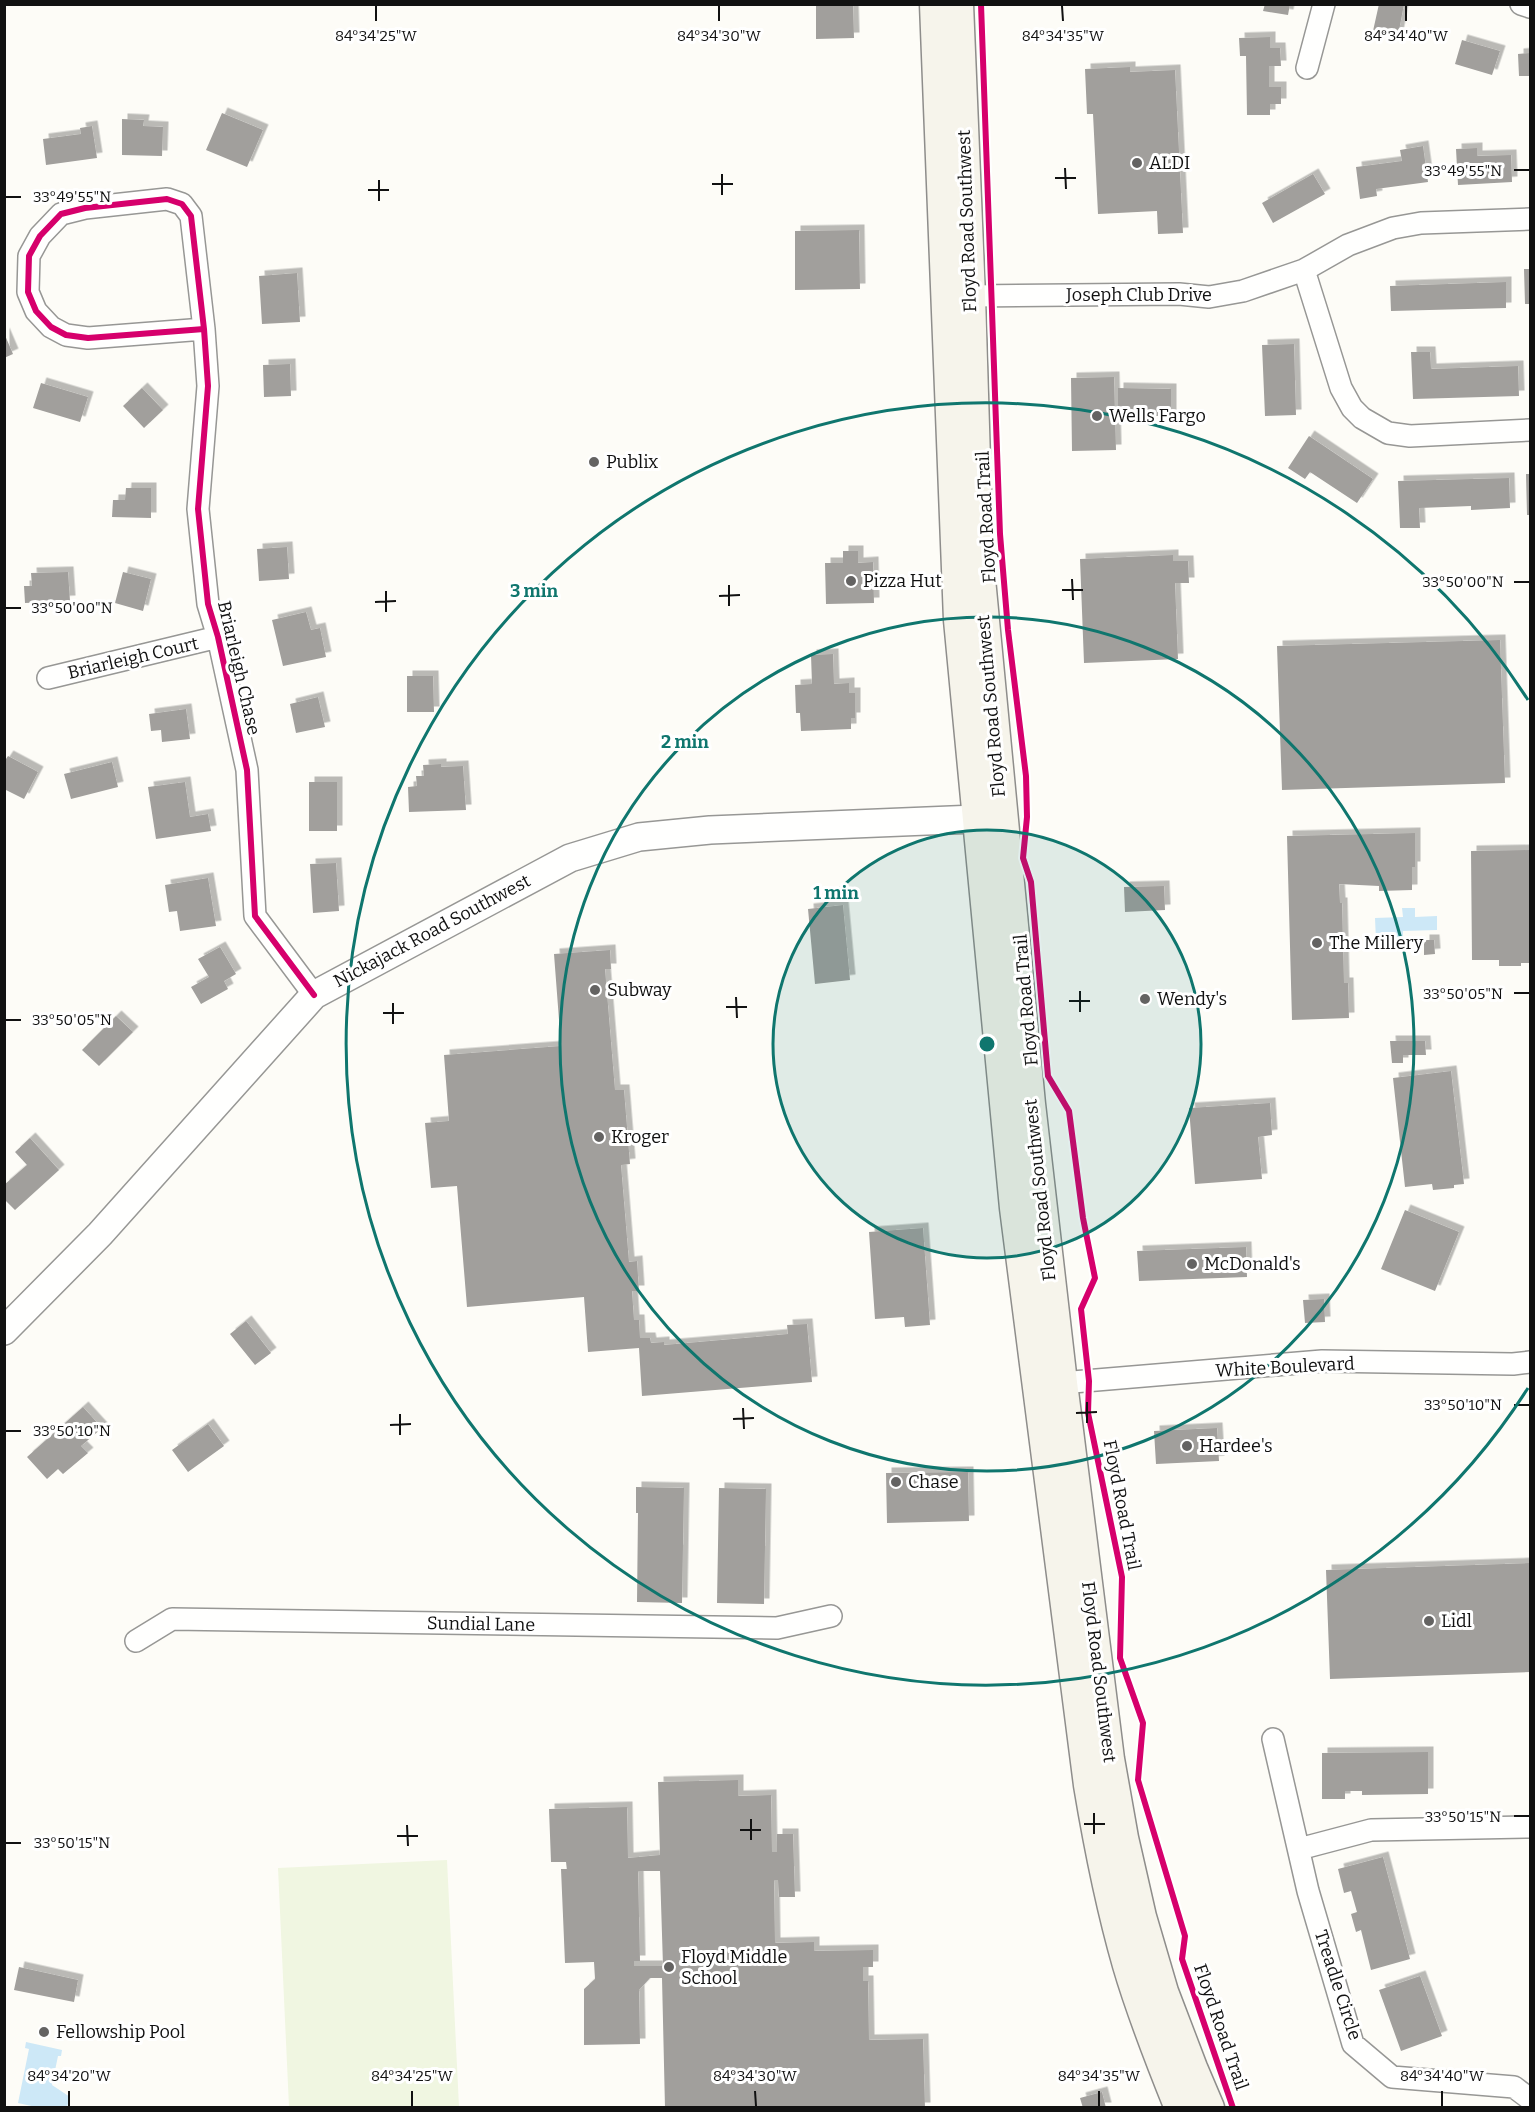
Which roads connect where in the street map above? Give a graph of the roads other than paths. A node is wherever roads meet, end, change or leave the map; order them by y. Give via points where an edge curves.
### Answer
1 (935, 4) edge
2 (957, 4) edge
3 (1324, 4) edge
4 (1521, 4) edge
5 (1530, 7) edge
6 (1307, 68) dead end
7 (1530, 219) edge
8 (1304, 270) junction
9 (970, 296) junction
10 (204, 329) junction
11 (1530, 430) edge
12 (218, 637) junction
13 (48, 678) dead end
14 (990, 819) junction
15 (314, 995) junction
16 (4, 1331) edge
17 (1530, 1362) edge
18 (1050, 1383) junction
19 (831, 1616) dead end
20 (136, 1641) dead end
21 (1273, 1739) dead end
22 (1530, 1827) edge
23 (1299, 1849) junction
24 (1530, 2100) edge
25 (1180, 2108) edge
26 (1209, 2108) edge

1 - 14 main road, Floyd Road Southwest via 958,609
2 - 9 main road, Floyd Road Southwest
3 - 6 street
4 - 5 street
7 - 8 street, Joseph Club Drive via 1421,223 1393,228 1348,245
8 - 9 street, Joseph Club Drive via 1243,291 1209,297
8 - 11 street via 1341,388 1362,418 1388,433 1410,436
9 - 14 main road, Floyd Road Southwest
10 - 10 street, Briarleigh Chase via 191,216 182,204 167,199 62,214 40,236 29,256 28,292 36,311 51,327 66,335 88,338
10 - 12 street, Briarleigh Chase via 208,386 198,508 208,604
12 - 13 street, Briarleigh Court
12 - 15 street, Briarleigh Chase via 247,770 255,916
14 - 15 street, Nickajack Road Southwest via 710,830 639,837 570,858
14 - 18 main road, Floyd Road Southwest via 1030,1104
15 - 16 street, Nickajack Road Southwest via 99,1234
17 - 18 street, White Boulevard via 1322,1361
18 - 25 main road, Floyd Road Southwest via 1087,1773 1098,1839 1128,1967
18 - 26 main road, Floyd Road Southwest via 1123,1838 1163,1992
19 - 20 street, Sundial Lane via 777,1628 171,1619
21 - 23 street, Treadle Circle
22 - 23 street via 1371,1830
23 - 24 street, Treadle Circle via 1353,2044 1392,2077 1514,2087

